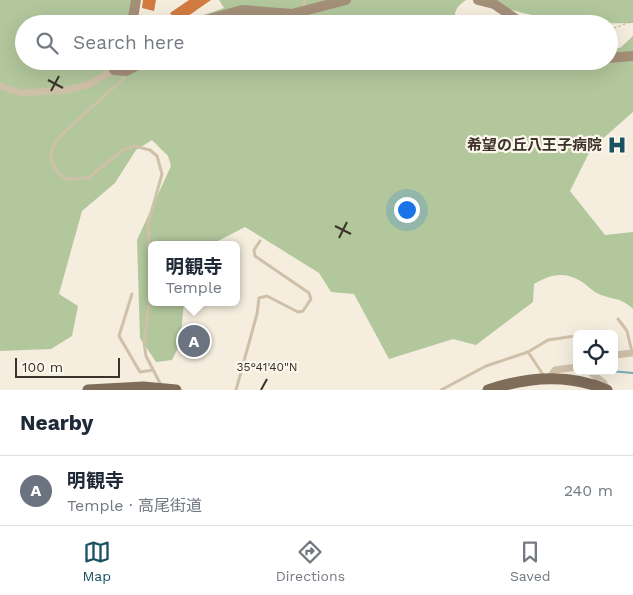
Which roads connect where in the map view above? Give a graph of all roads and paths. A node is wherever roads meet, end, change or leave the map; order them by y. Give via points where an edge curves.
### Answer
1 (136, 0) edge
2 (305, 0) edge
3 (346, 0) edge
4 (478, 0) edge
5 (303, 12) junction
6 (134, 15) edge
7 (224, 15) edge
8 (510, 15) edge
9 (633, 21) edge
10 (618, 27) edge
11 (633, 56) edge
12 (618, 57) edge
13 (111, 70) edge
14 (126, 71) edge
15 (0, 86) edge
16 (149, 241) edge
17 (260, 241) dead end
18 (132, 294) dead end
19 (149, 306) edge
20 (618, 319) dead end
21 (573, 336) edge
22 (528, 352) junction
23 (633, 353) edge
24 (618, 355) edge
25 (573, 368) edge
26 (153, 370) junction
27 (595, 375) edge
28 (547, 378) junction
29 (523, 385) edge
30 (162, 388) junction
31 (606, 389) edge
32 (88, 390) edge
33 (176, 390) edge
34 (236, 390) edge
35 (441, 390) edge
36 (488, 390) edge

1 - 6 main road
2 - 5 lane
3 - 5 main road
4 - 8 main road via 494,4
5 - 7 main road via 283,14 242,10
9 - 10 path
11 - 12 main road
13 - 15 street via 90,84 67,90 21,93
14 - 16 lane via 123,79 61,135 49,153 57,172 66,179 77,180 88,178 123,150 141,147 157,156 162,174 148,224
17 - 34 lane via 254,250 255,256 309,293 311,299 303,311 298,312 267,296 259,298
18 - 26 lane via 119,336 140,372
19 - 26 lane via 144,343
20 - 23 lane via 627,331
21 - 22 lane via 548,340
22 - 28 lane
22 - 35 lane via 486,366
23 - 24 street
25 - 28 street via 555,370
26 - 30 lane
27 - 31 street via 604,382
28 - 29 main road
28 - 31 main road
29 - 36 main road
30 - 32 main road
30 - 33 main road

